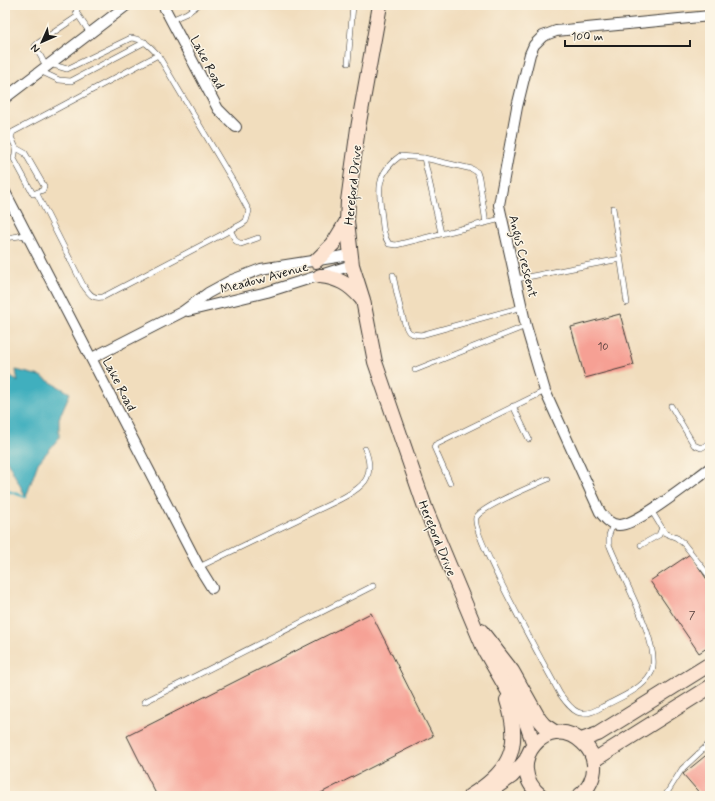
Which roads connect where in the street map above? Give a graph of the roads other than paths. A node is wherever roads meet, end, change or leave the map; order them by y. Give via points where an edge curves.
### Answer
1 (79, 5) edge
2 (127, 5) edge
3 (163, 5) edge
4 (198, 5) edge
5 (353, 5) edge
6 (380, 5) edge
7 (389, 5) edge
8 (78, 16) junction
9 (710, 16) edge
10 (171, 20) junction
11 (90, 33) junction
12 (145, 42) junction
13 (158, 55) junction
14 (348, 62) dead end
15 (46, 67) junction
16 (5, 98) edge
17 (236, 127) dead end
18 (16, 148) junction
19 (424, 158) junction
20 (5, 192) edge
21 (37, 194) junction
22 (613, 208) dead end
23 (501, 219) junction
24 (347, 221) junction
25 (486, 223) junction
26 (230, 230) junction
27 (442, 233) junction
28 (27, 235) junction
29 (5, 238) edge
30 (258, 238) dead end
31 (355, 259) junction
32 (620, 259) junction
33 (316, 261) junction
34 (393, 275) dead end
35 (320, 276) junction
36 (517, 279) junction
37 (362, 300) junction
38 (627, 303) dead end
39 (523, 307) junction
40 (182, 312) junction
41 (526, 326) junction
42 (92, 358) junction
43 (415, 370) dead end
44 (545, 391) junction
45 (513, 406) junction
46 (671, 406) dead end
47 (529, 439) dead end
48 (710, 443) edge
49 (365, 449) dead end
50 (407, 455) junction
51 (710, 468) edge
52 (548, 479) dead end
53 (450, 483) dead end
54 (651, 510) junction
55 (613, 524) junction
56 (662, 528) junction
57 (641, 545) dead end
58 (199, 568) junction
59 (710, 577) edge
60 (373, 586) dead end
61 (212, 588) dead end
62 (472, 620) junction
63 (710, 664) edge
64 (502, 682) junction
65 (710, 687) edge
66 (144, 702) dead end
67 (556, 733) junction
68 (581, 740) junction
69 (710, 743) edge
70 (534, 745) junction
71 (526, 760) junction
72 (594, 760) junction
73 (584, 794) edge
74 (470, 796) edge
75 (479, 796) edge
76 (541, 796) edge
77 (665, 796) edge

1 - 8 lane via 76,12
2 - 11 street
3 - 10 street, Lake Road
4 - 10 lane via 187,14
5 - 14 lane
6 - 24 street, Hereford Drive via 357,135
7 - 31 street, Hereford Drive via 380,31 355,198
8 - 11 lane
8 - 15 lane via 35,46
9 - 23 street, Angus Crescent via 556,31 543,36 534,45 530,54 517,107 500,191
10 - 17 street, Lake Road via 218,109
11 - 15 street
12 - 13 lane
12 - 15 lane via 139,38 131,38 67,69
12 - 15 lane via 71,81 59,80
13 - 18 lane via 17,129 12,137
13 - 26 lane via 249,211 246,221
15 - 16 street
18 - 21 lane via 14,159 33,194
18 - 21 lane via 25,153 44,186
19 - 25 lane via 477,172
19 - 27 lane
19 - 27 lane via 400,156 390,163 381,178 378,192 385,237 389,244 396,245
20 - 28 street, Lake Road
21 - 26 lane via 83,285 91,296 97,298
22 - 32 lane
23 - 25 lane
23 - 36 street, Angus Crescent
24 - 31 street, Hereford Drive
24 - 33 street via 333,244
25 - 27 lane
26 - 30 lane via 236,241 241,244
28 - 29 lane
28 - 42 street, Lake Road
31 - 33 street, Meadow Avenue via 331,258
31 - 35 street, Meadow Avenue
31 - 37 street, Hereford Drive
31 - 50 street, Hereford Drive via 370,297
32 - 36 lane
32 - 38 lane
33 - 40 street, Meadow Avenue via 261,269 239,277
34 - 39 lane via 405,325 414,334
35 - 37 street via 342,280 355,290
35 - 40 street, Meadow Avenue
36 - 39 street, Angus Crescent
37 - 50 street, Hereford Drive via 375,362
39 - 41 street, Angus Crescent
40 - 42 street, Meadow Avenue
41 - 43 lane
41 - 44 street, Angus Crescent
42 - 58 street, Lake Road
44 - 45 lane
44 - 55 street, Angus Crescent via 600,512
45 - 47 lane
45 - 53 lane via 435,445
46 - 48 lane via 694,445 701,448
49 - 58 lane via 368,457 368,474 359,487
50 - 62 street, Hereford Drive via 438,540
51 - 54 street
52 - 55 lane via 485,508 476,518 476,530 560,694 572,708 582,714 592,713 637,687 648,677 653,666 643,621 609,544
54 - 55 street via 628,523
54 - 56 lane
56 - 57 lane via 659,536
56 - 59 lane via 665,533 684,544
58 - 61 street, Lake Road
60 - 66 lane
62 - 64 street, Hereford Drive via 484,651
62 - 67 street, Hereford Drive via 512,671 539,719
63 - 68 street via 598,734
64 - 70 street, Hereford Drive via 526,722
64 - 74 street via 512,717 514,741 505,766 496,777
65 - 72 street
67 - 68 street
67 - 70 street via 540,739
68 - 72 street
69 - 77 lane via 682,770
70 - 71 street
71 - 75 street via 509,779
71 - 76 street via 528,781
72 - 73 street via 592,780

